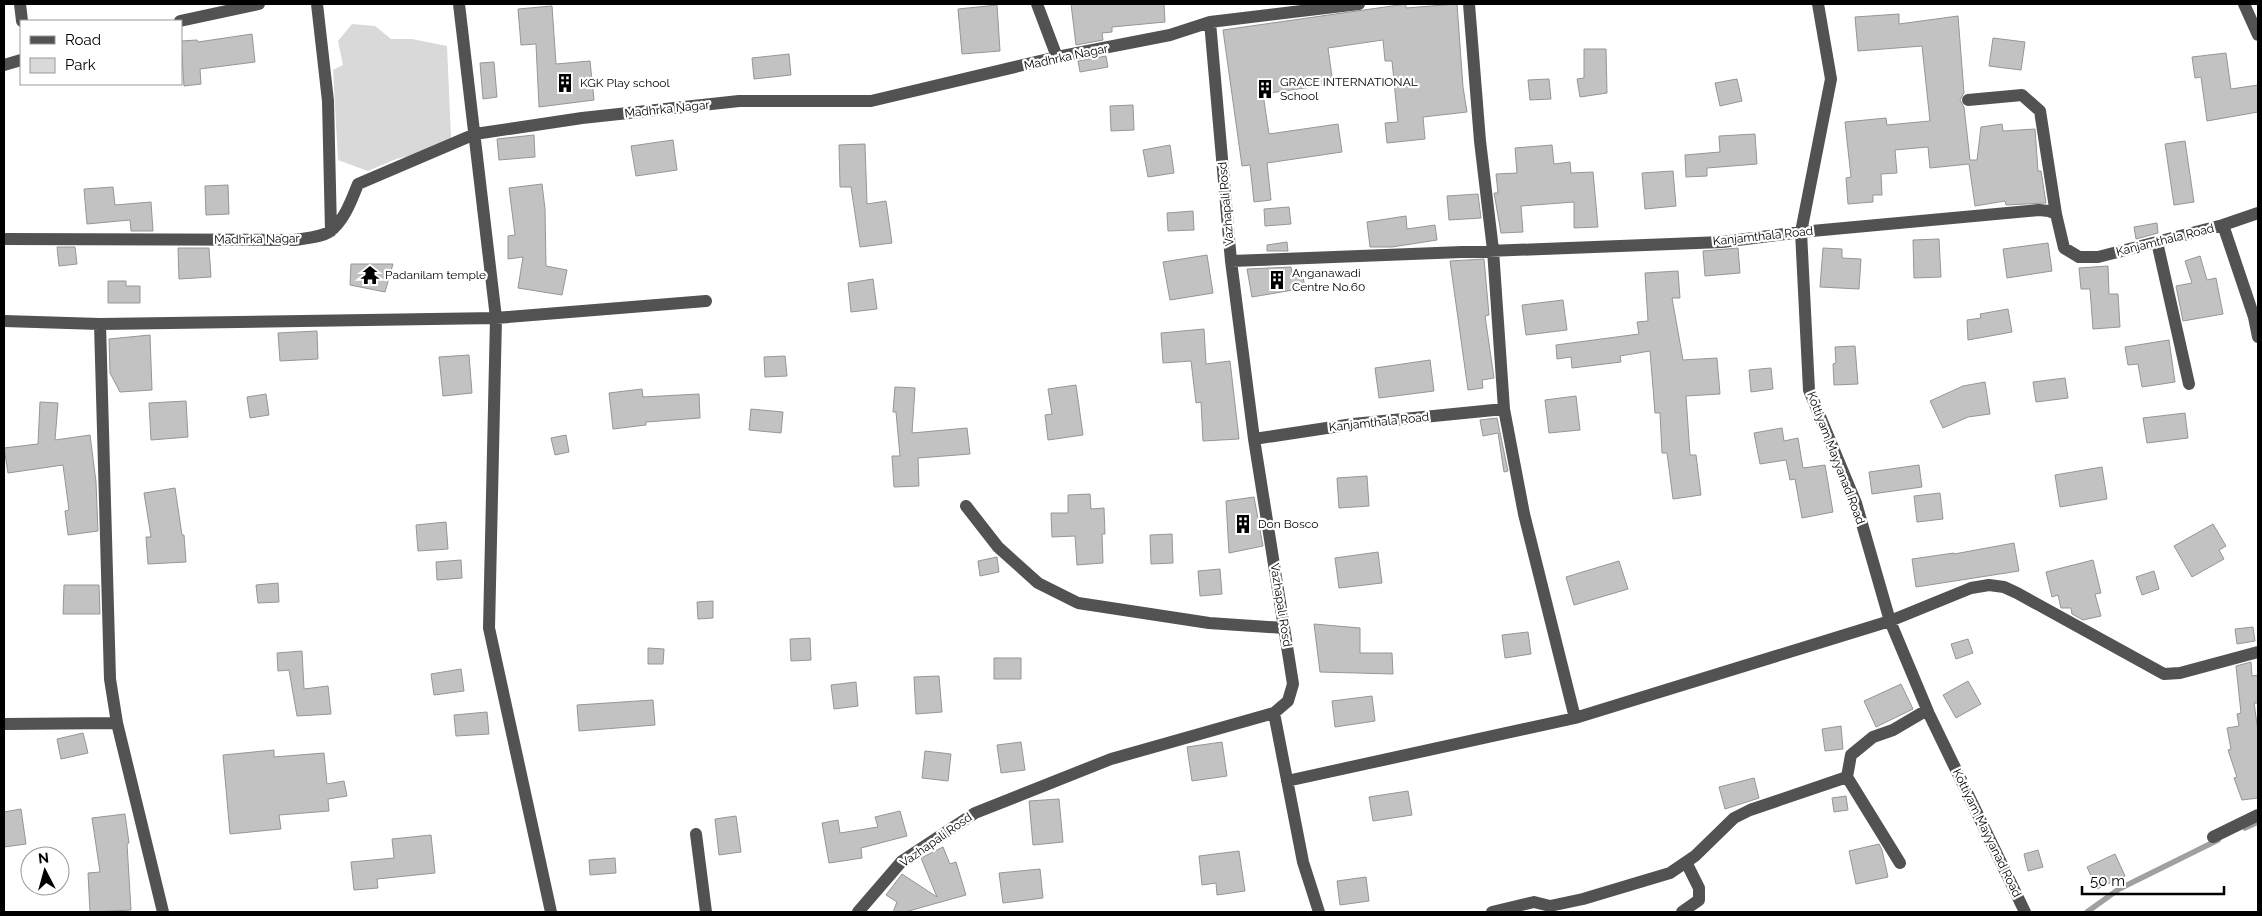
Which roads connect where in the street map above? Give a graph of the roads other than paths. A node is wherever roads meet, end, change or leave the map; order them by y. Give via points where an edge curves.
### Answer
1 (20, 4) edge
2 (259, 4) edge
3 (317, 4) edge
4 (459, 4) edge
5 (1037, 4) edge
6 (1359, 4) edge
7 (1469, 4) edge
8 (1818, 4) edge
9 (2244, 4) edge
10 (222, 8) edge
11 (22, 20) edge
12 (182, 20) edge
13 (1210, 22) junction
14 (2258, 35) edge
15 (1057, 57) junction
16 (20, 60) edge
17 (4, 65) edge
18 (1968, 100) dead end
19 (475, 134) junction
20 (2258, 213) edge
21 (2056, 214) junction
22 (2223, 225) junction
23 (331, 231) junction
24 (1800, 232) junction
25 (4, 239) edge
26 (2157, 242) junction
27 (1493, 250) junction
28 (1231, 261) junction
29 (706, 301) dead end
30 (496, 318) junction
31 (4, 321) edge
32 (100, 324) junction
33 (2258, 337) edge
34 (2188, 384) dead end
35 (1504, 409) junction
36 (1254, 439) junction
37 (966, 506) dead end
38 (1890, 621) junction
39 (1284, 628) junction
40 (2258, 652) edge
41 (1927, 710) junction
42 (1274, 713) junction
43 (1575, 718) junction
44 (117, 723) junction
45 (4, 724) edge
46 (1847, 777) junction
47 (1287, 781) junction
48 (2258, 816) edge
49 (696, 834) dead end
50 (2213, 837) dead end
51 (1686, 862) junction
52 (1900, 863) dead end
53 (163, 912) edge
54 (551, 912) edge
55 (706, 912) edge
56 (858, 912) edge
57 (1319, 912) edge
58 (1492, 912) edge
59 (1682, 912) edge
60 (2025, 912) edge

1 - 11 street
2 - 10 street
3 - 23 street via 328,101
4 - 19 street
5 - 15 street
6 - 13 street, Madhrka Nagar
7 - 27 street
8 - 24 street, Kottiyam Mayyanad Road via 1831,79
9 - 14 street
10 - 12 street
13 - 15 street, Madhrka Nagar via 1170,35
13 - 28 street, Vazhapali Rosd
15 - 19 street, Madhrka Nagar via 871,101 739,101 582,118
16 - 17 street
18 - 21 street via 2022,96 2040,111
19 - 23 street, Madhrka Nagar via 358,184 347,210
19 - 30 street
20 - 22 street, Kanjamthala Road
21 - 24 street, Kanjamthala Road via 2025,210
21 - 26 street, Kanjamthala Road via 2064,248 2079,257 2098,257
22 - 26 street, Kanjamthala Road
22 - 33 street
23 - 25 street, Madhrka Nagar via 294,240
24 - 27 street, Kanjamthala Road via 1722,242
24 - 38 street, Kottiyam Mayyanad Road via 1809,390 1856,503
26 - 34 street
27 - 28 street, Kanjamthala Road
27 - 35 street
28 - 36 street, Vazhapali Rosd
29 - 30 street
30 - 32 street
30 - 54 street via 490,628
31 - 32 street
32 - 44 street via 110,679
35 - 36 street, Kanjamthala Road via 1354,424
35 - 43 street via 1524,514
36 - 39 street, Vazhapali Rosd
37 - 39 street via 998,547 1038,583 1078,603 1209,622
38 - 40 street via 1971,588 1989,585 2018,592 2164,674 2180,673
38 - 41 street, Kottiyam Mayyanad Road
38 - 43 street
39 - 42 street, Vazhapali Rosd via 1293,684 1288,702
41 - 46 street via 1893,730 1873,737 1851,755
41 - 60 street, Kottiyam Mayyanad Road
42 - 47 street
42 - 56 street, Vazhapali Rosd via 1111,759 975,813 902,861
43 - 47 street
44 - 45 street
44 - 53 street
46 - 51 street via 1734,818
46 - 52 street
47 - 57 street via 1303,862
48 - 50 street
49 - 55 street
51 - 58 street via 1670,873 1583,900 1550,906 1534,902
51 - 59 street via 1699,888 1699,900

